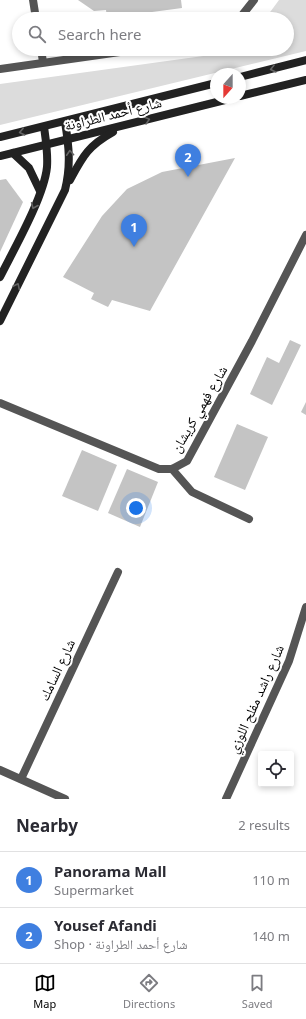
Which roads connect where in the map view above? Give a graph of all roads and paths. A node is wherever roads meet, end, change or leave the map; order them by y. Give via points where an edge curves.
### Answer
1 (33, 0) edge
2 (254, 0) edge
3 (35, 12) edge
4 (245, 12) edge
5 (42, 56) edge
6 (88, 56) edge
7 (306, 60) edge
8 (43, 62) junction
9 (0, 69) edge
10 (246, 75) edge
11 (306, 82) edge
12 (210, 85) edge
13 (246, 95) edge
14 (210, 104) edge
15 (65, 122) junction
16 (121, 127) junction
17 (44, 128) junction
18 (0, 137) edge
19 (68, 139) junction
20 (47, 144) junction
21 (13, 153) junction
22 (0, 156) edge
23 (40, 190) junction
24 (65, 190) junction
25 (306, 235) edge
26 (0, 277) edge
27 (0, 320) edge
28 (0, 403) edge
29 (172, 469) junction
30 (249, 519) dead end
31 (118, 572) dead end
32 (306, 607) edge
33 (0, 770) edge
34 (21, 779) junction
35 (65, 799) edge
36 (226, 799) edge

1 - 3 street
2 - 4 street
5 - 8 street
6 - 8 street
7 -> 10 street
8 - 9 street
11 - 13 street
12 - 15 street, شارع أحمد الطراونة
16 -> 14 street, شارع أحمد الطراونة
15 - 17 street, شارع أحمد الطراونة
15 - 19 street
16 - 19 street, شارع أحمد الطراونة
16 - 24 street via 96,142 86,152
17 -> 18 street, شارع أحمد الطراونة
17 - 20 street
19 - 20 street, شارع أحمد الطراونة
24 -> 19 street via 70,167
20 - 21 street, شارع أحمد الطراونة
20 - 23 street via 47,169
21 - 22 street, شارع أحمد الطراونة
21 - 23 street via 29,168
23 -> 26 street
27 -> 24 street
25 - 29 street, شارع فهمي كريشان via 187,461
28 - 29 street, شارع فهمي كريشان via 159,469
29 - 30 street via 192,492
31 - 34 street, شارع السامك
32 - 36 street, شارع راشد مفلح اللوزي via 288,661
33 - 34 street
34 - 35 street

